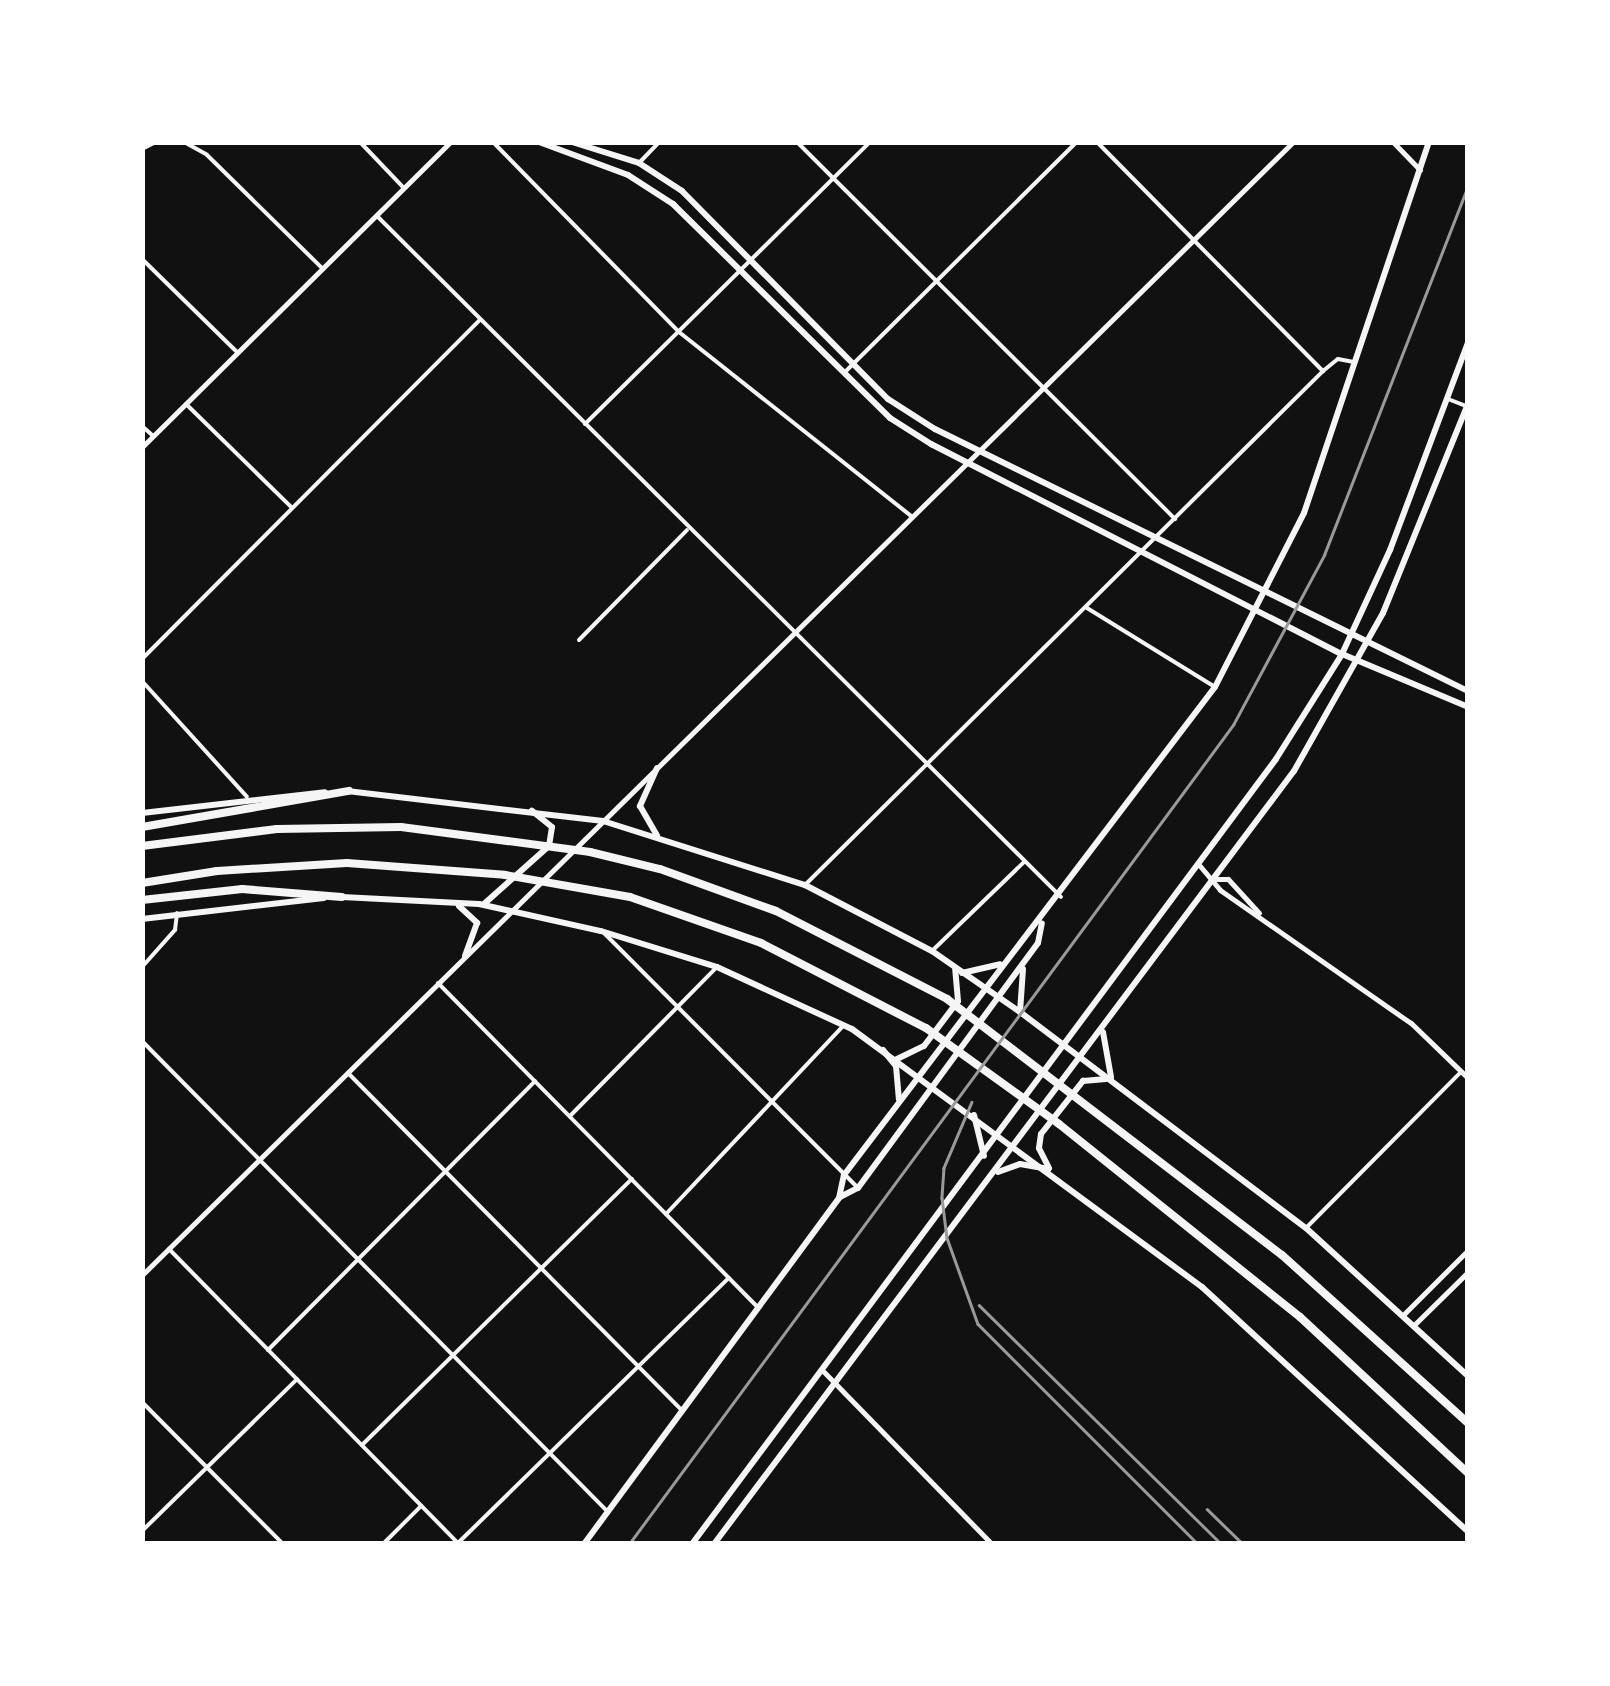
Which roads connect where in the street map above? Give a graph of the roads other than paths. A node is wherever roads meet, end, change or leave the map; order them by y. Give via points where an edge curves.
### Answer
1 (156, 142) edge
2 (184, 142) edge
3 (360, 142) edge
4 (450, 142) edge
5 (492, 142) edge
6 (539, 142) edge
7 (572, 142) edge
8 (659, 142) edge
9 (797, 142) edge
10 (870, 142) edge
11 (1077, 142) edge
12 (1097, 142) edge
13 (1293, 142) edge
14 (1393, 142) edge
15 (1429, 142) edge
16 (142, 149) edge
17 (638, 162) junction
18 (1420, 170) junction
19 (833, 179) junction
20 (404, 188) junction
21 (376, 216) junction
22 (1193, 241) junction
23 (142, 259) edge
24 (751, 260) junction
25 (322, 268) junction
26 (740, 271) junction
27 (938, 283) junction
28 (480, 320) junction
29 (679, 332) junction
30 (1468, 342) edge
31 (238, 354) junction
32 (1356, 362) junction
33 (854, 364) junction
34 (1323, 371) junction
35 (843, 373) junction
36 (1041, 387) junction
37 (1448, 398) junction
38 (186, 404) junction
39 (1467, 405) edge
40 (585, 424) junction
41 (142, 426) edge
42 (153, 436) junction
43 (142, 446) edge
44 (976, 452) junction
45 (964, 463) junction
46 (291, 507) junction
47 (911, 516) junction
48 (1176, 520) junction
49 (687, 530) junction
50 (1156, 538) junction
51 (1144, 550) junction
52 (1086, 608) junction
53 (792, 635) junction
54 (1350, 637) junction
55 (578, 640) dead end
56 (1367, 644) junction
57 (1342, 654) junction
58 (142, 659) edge
59 (1359, 661) junction
60 (143, 682) edge
61 (1215, 687) junction
62 (1468, 692) edge
63 (1468, 708) edge
64 (924, 766) junction
65 (657, 768) junction
66 (349, 791) junction
67 (248, 797) junction
68 (526, 808) junction
69 (142, 813) edge
70 (603, 821) junction
71 (142, 827) edge
72 (658, 836) junction
73 (142, 846) edge
74 (1024, 862) junction
75 (1200, 866) junction
76 (1216, 879) junction
77 (142, 883) edge
78 (805, 885) junction
79 (342, 897) junction
80 (1061, 897) junction
81 (142, 900) edge
82 (448, 903) junction
83 (479, 904) junction
84 (513, 909) junction
85 (177, 913) junction
86 (1260, 913) junction
87 (142, 920) edge
88 (1042, 922) junction
89 (601, 931) junction
90 (932, 952) junction
91 (466, 956) junction
92 (1026, 960) junction
93 (1002, 964) junction
94 (142, 967) edge
95 (717, 967) junction
96 (958, 970) junction
97 (438, 983) junction
98 (984, 986) junction
99 (999, 996) junction
100 (679, 1007) junction
101 (1020, 1012) junction
102 (845, 1025) junction
103 (1103, 1030) junction
104 (142, 1040) edge
105 (1066, 1047) junction
106 (884, 1050) junction
107 (1082, 1058) junction
108 (896, 1059) junction
109 (348, 1072) junction
110 (1461, 1072) junction
111 (919, 1074) junction
112 (1468, 1078) edge
113 (535, 1081) junction
114 (1112, 1081) junction
115 (934, 1085) junction
116 (898, 1102) junction
117 (775, 1104) junction
118 (974, 1113) junction
119 (570, 1116) junction
120 (1001, 1134) junction
121 (1017, 1144) junction
122 (984, 1156) junction
123 (259, 1160) junction
124 (1050, 1169) junction
125 (446, 1171) junction
126 (996, 1174) junction
127 (844, 1175) junction
128 (632, 1179) junction
129 (858, 1188) junction
130 (839, 1198) junction
131 (666, 1214) junction
132 (1306, 1228) junction
133 (169, 1249) junction
134 (1468, 1250) edge
135 (358, 1259) junction
136 (542, 1268) junction
137 (1468, 1272) edge
138 (142, 1275) edge
139 (729, 1278) junction
140 (758, 1307) junction
141 (1404, 1314) junction
142 (1415, 1324) junction
143 (268, 1350) junction
144 (452, 1356) junction
145 (640, 1366) junction
146 (824, 1372) junction
147 (1468, 1376) edge
148 (296, 1379) junction
149 (838, 1386) junction
150 (142, 1402) edge
151 (682, 1410) junction
152 (1468, 1423) edge
153 (362, 1445) junction
154 (550, 1454) junction
155 (206, 1467) junction
156 (1468, 1473) edge
157 (422, 1506) junction
158 (608, 1512) junction
159 (142, 1530) edge
160 (1468, 1532) edge
161 (988, 1542) edge
162 (458, 1543) edge
163 (283, 1544) edge
164 (383, 1544) edge
165 (584, 1544) edge
166 (692, 1544) edge
167 (714, 1544) edge

1 - 16 street
2 - 25 street via 207,155
3 - 20 street
4 - 20 street
5 - 29 street
6 - 26 main road via 628,175 658,194
7 - 17 main road
8 - 17 street
9 - 19 street
10 - 19 street
11 - 27 street
12 - 22 street
13 - 22 street
14 - 18 street
15 - 18 main road
17 - 24 main road via 682,191
18 - 32 main road
19 - 24 street
19 - 27 street
20 - 21 street
21 - 25 street
21 - 28 street
22 - 34 street
22 - 36 street
23 - 31 street
24 - 26 street
24 - 33 main road
25 - 31 street
26 - 29 street
26 - 35 main road
27 - 33 street
27 - 36 street
28 - 40 street
28 - 46 street
29 - 40 street
29 - 47 street
30 - 37 main road
31 - 38 street
32 - 34 street via 1338,359
32 - 61 main road via 1279,572
33 - 35 street
33 - 44 main road via 888,399
34 - 48 street
35 - 45 main road via 890,418
36 - 44 street
36 - 48 street
37 - 39 street
37 - 54 main road via 1416,490
38 - 42 street
38 - 46 street
39 - 56 main road
40 - 49 street
41 - 42 street
42 - 43 street
44 - 45 street
44 - 50 main road
45 - 47 street
45 - 51 main road
46 - 58 street
47 - 53 street
48 - 50 street
49 - 53 street
49 - 55 street
50 - 51 street
50 - 54 main road
51 - 52 street
51 - 57 main road
52 - 61 street
52 - 64 street
53 - 64 street
53 - 65 street
54 - 56 main road
54 - 57 main road
56 - 59 main road
56 - 62 main road
57 - 59 main road
57 - 75 main road
59 - 63 main road
59 - 76 main road via 1294,771
60 - 67 street
61 - 80 main road
64 - 74 street
64 - 78 street
65 - 70 street
65 - 72 main road via 640,806
66 - 67 main road
66 - 68 main road
66 - 71 highway
67 - 69 main road
68 - 70 main road
68 - 83 main road via 544,818 552,835 510,886
70 - 72 main road
70 - 84 street
72 - 78 main road
73 - 152 highway via 277,829 401,828 590,852 776,911 946,999 1254,1232
74 - 80 street
74 - 90 street
75 - 76 street
75 - 105 main road
76 - 86 street via 1220,890
76 - 86 street via 1228,880
76 - 103 main road
77 - 156 highway via 217,870 347,863 504,875 630,897 775,950 926,1028 1044,1112 1273,1294
78 - 90 main road
79 - 81 highway via 242,889
79 - 82 main road
79 - 85 main road
80 - 88 main road
82 - 83 main road
82 - 91 main road via 477,924
83 - 84 main road
84 - 89 main road
84 - 91 street
85 - 87 main road
85 - 94 street via 175,930
86 - 110 street via 1411,1023
88 - 92 main road
88 - 93 main road
89 - 95 main road
89 - 100 street
90 - 96 main road
91 - 97 street
92 - 99 main road
92 - 101 main road
93 - 96 main road
93 - 98 main road
95 - 100 street
95 - 102 main road
96 - 98 main road
96 - 108 main road via 958,1001 924,1046
97 - 109 street
97 - 113 street
98 - 99 main road
98 - 111 main road
99 - 101 main road
99 - 115 main road
100 - 117 street
100 - 119 street
101 - 105 main road
102 - 106 main road
102 - 117 street via 782,1086
103 - 107 main road
103 - 114 main road via 1103,1060
104 - 123 street
105 - 107 main road
105 - 120 main road
106 - 108 main road
106 - 116 main road via 896,1066
107 - 114 main road
107 - 121 main road
108 - 111 main road
109 - 123 street
109 - 125 street
110 - 112 street
110 - 132 street
111 - 115 main road
111 - 116 main road
113 - 119 street
113 - 125 street
114 - 124 main road via 1093,1078 1076,1087 1041,1134 1039,1148
114 - 132 main road
115 - 118 main road
115 - 129 main road
116 - 127 main road
117 - 127 street
117 - 131 street
118 - 120 main road
118 - 122 main road
119 - 128 street
120 - 121 main road
120 - 122 main road
121 - 124 main road
121 - 126 main road
122 - 146 main road
123 - 133 street
123 - 135 street
124 - 126 main road via 1020,1164
124 - 160 main road via 1216,1299
125 - 135 street
125 - 136 street
126 - 149 main road
127 - 129 street
127 - 130 main road
128 - 131 street
128 - 136 street
129 - 130 main road
130 - 140 main road
131 - 139 street
132 - 141 main road
133 - 138 street
133 - 143 street
134 - 141 street
135 - 143 street
135 - 144 street
136 - 144 street
136 - 145 street
137 - 142 street
139 - 140 street
139 - 145 street
140 - 151 main road
141 - 142 main road
142 - 147 main road
143 - 148 street
144 - 153 street
144 - 154 street
145 - 151 street
145 - 154 street
146 - 149 street
146 - 166 main road
148 - 153 street
148 - 155 street
149 - 161 street
149 - 167 main road
150 - 155 street
151 - 158 main road
153 - 157 street
154 - 158 street
154 - 162 street
155 - 159 street
155 - 163 street
157 - 162 street
157 - 164 street
158 - 165 main road

